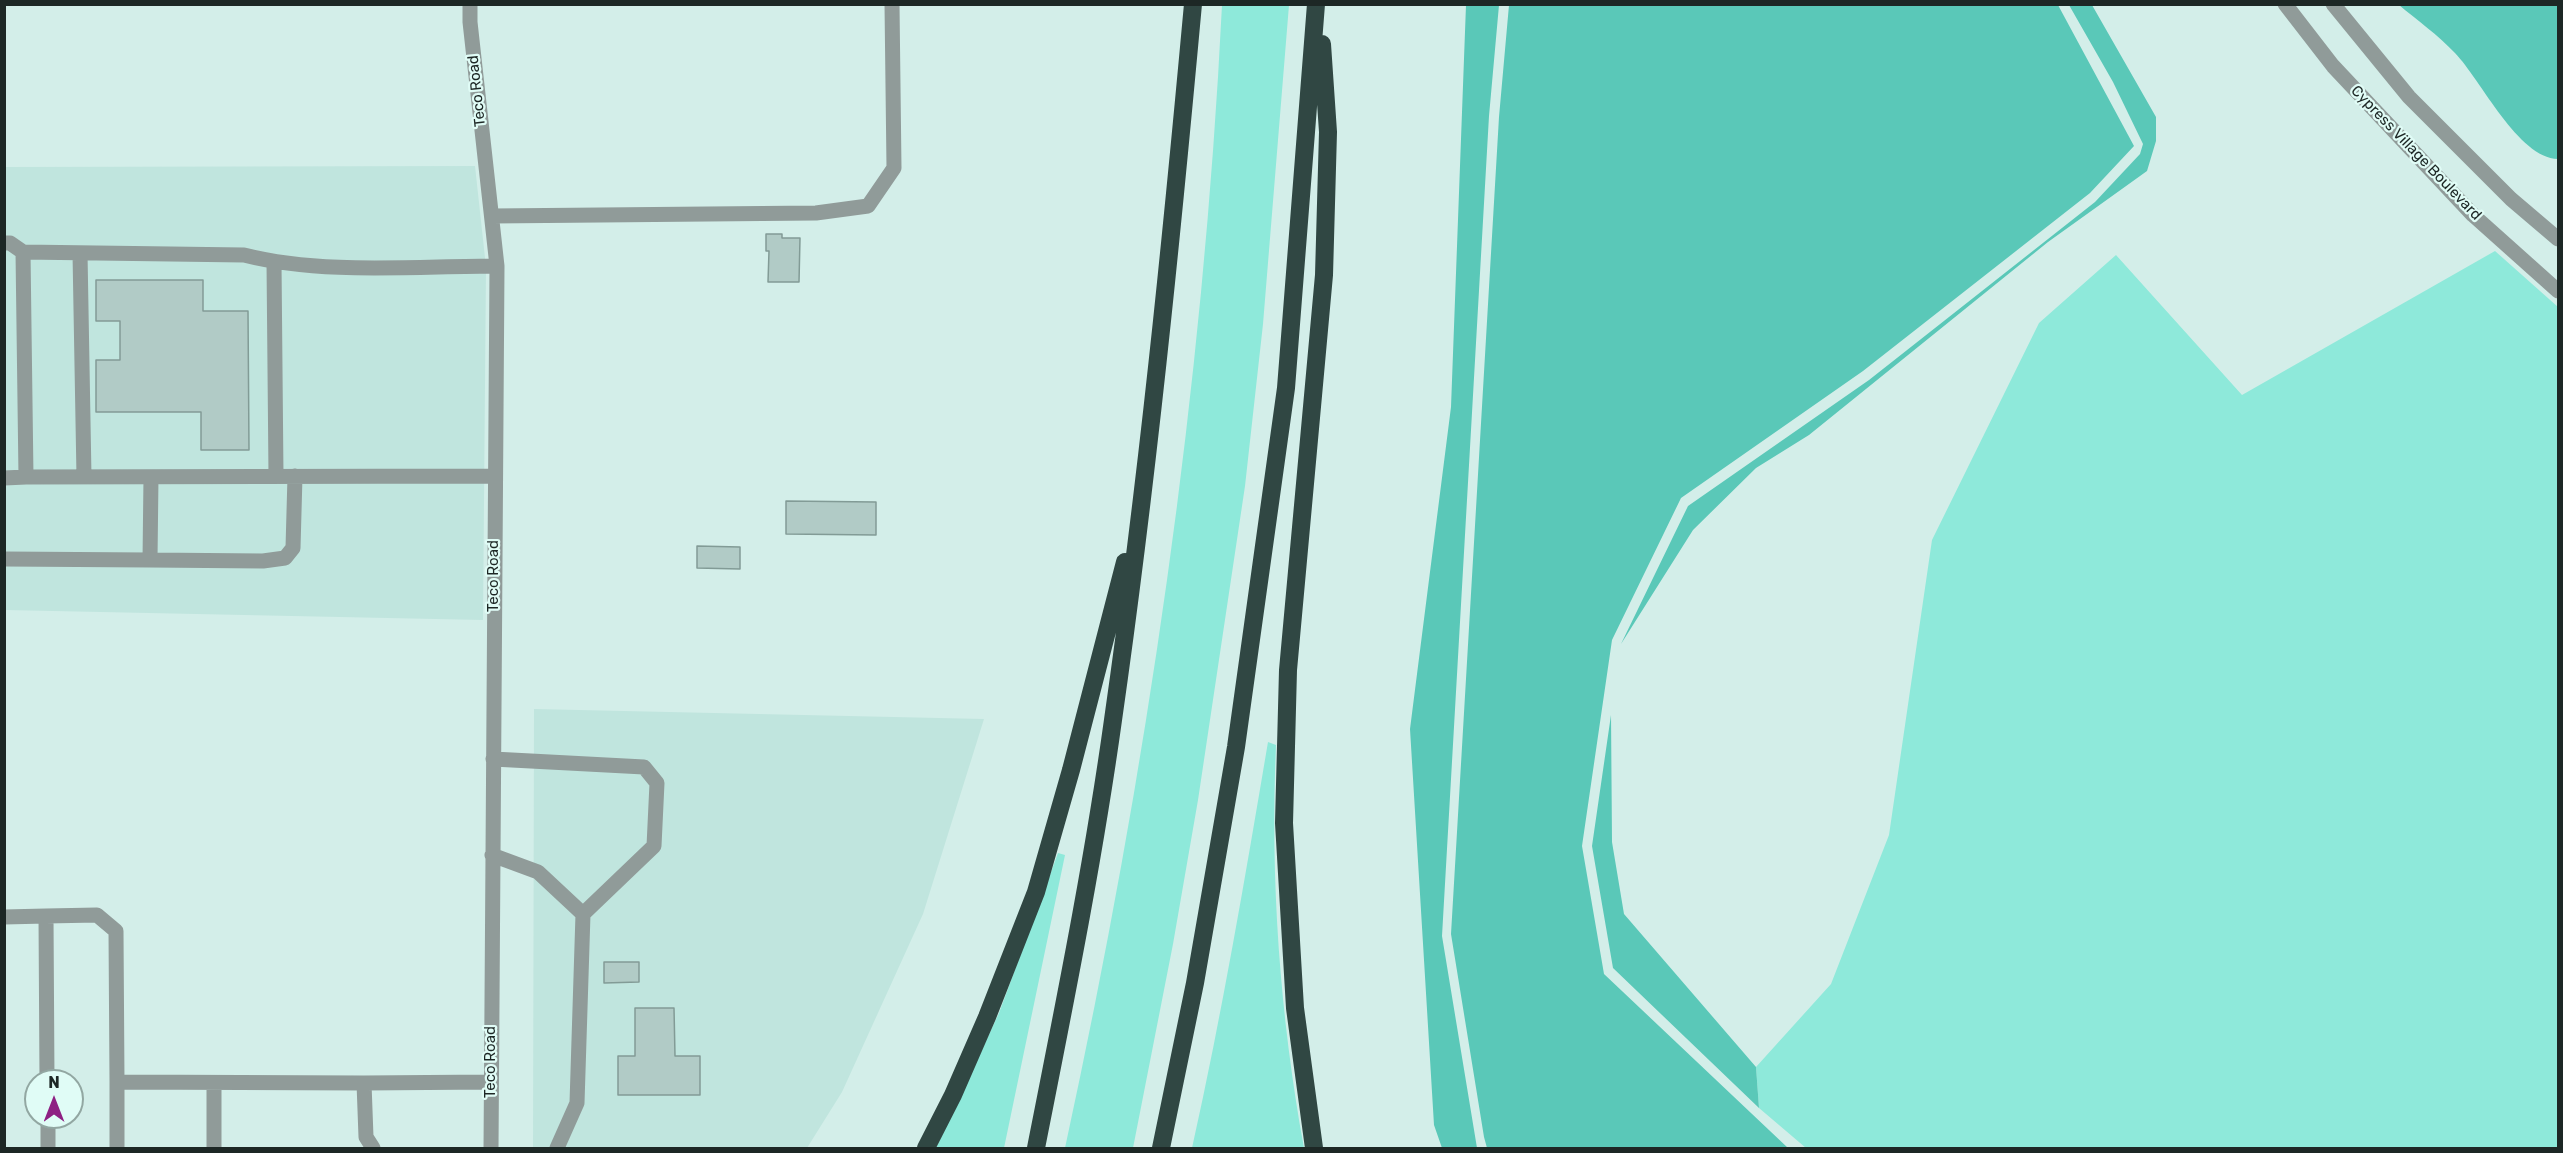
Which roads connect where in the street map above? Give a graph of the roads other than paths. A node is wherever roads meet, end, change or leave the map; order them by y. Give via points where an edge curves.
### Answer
1 (470, 4) edge
2 (892, 4) edge
3 (1194, 4) edge
4 (1318, 4) edge
5 (2285, 4) edge
6 (2333, 4) edge
7 (492, 216) junction
8 (2559, 239) edge
9 (4, 243) edge
10 (23, 252) junction
11 (80, 253) junction
12 (274, 262) junction
13 (497, 266) junction
14 (2559, 291) edge
15 (276, 476) junction
16 (295, 476) junction
17 (495, 476) junction
18 (26, 477) junction
19 (84, 477) junction
20 (151, 477) junction
21 (4, 478) edge
22 (1146, 481) junction
23 (4, 559) edge
24 (150, 560) junction
25 (493, 759) junction
26 (492, 855) junction
27 (583, 914) junction
28 (46, 916) junction
29 (4, 917) edge
30 (47, 1069) edge
31 (117, 1082) junction
32 (491, 1082) junction
33 (214, 1083) junction
34 (364, 1083) junction
35 (48, 1129) edge
36 (48, 1149) edge
37 (117, 1149) edge
38 (214, 1149) edge
39 (373, 1149) edge
40 (491, 1149) edge
41 (557, 1149) edge
42 (926, 1149) edge
43 (1036, 1149) edge
44 (1161, 1149) edge
45 (1314, 1149) edge

1 - 7 street, Teco Road
2 - 7 street via 894,168 868,206 816,213
3 - 22 highway
4 - 44 highway via 1284,399 1236,747
4 - 45 highway via 1328,132 1324,275 1288,670 1284,823 1295,1008
5 - 14 street, Cypress Village Boulevard via 2333,66 2473,215
6 - 8 street via 2409,97 2511,199
7 - 13 street, Teco Road
9 - 10 street
10 - 11 street
10 - 18 street
11 - 12 street via 244,255
11 - 19 street
12 - 13 street via 310,266
12 - 15 street
13 - 17 street, Teco Road
15 - 16 street
15 - 20 street
16 - 17 street
16 - 24 street via 293,548 285,558
17 - 25 street, Teco Road
18 - 19 street
18 - 21 street
19 - 20 street
20 - 24 street
22 - 42 highway via 1036,892 983,1026
22 - 43 highway via 1111,735 1073,965
23 - 24 street
25 - 26 street, Teco Road
25 - 27 street via 644,767 657,783 654,846
26 - 27 street via 538,873
26 - 32 street, Teco Road
27 - 41 street via 577,1103
28 - 29 street
28 - 30 street
28 - 31 street via 97,915 116,931
31 - 33 street
31 - 37 street
32 - 34 street
32 - 40 street, Teco Road
33 - 34 street
33 - 38 street
34 - 39 street via 366,1137
35 - 36 street

